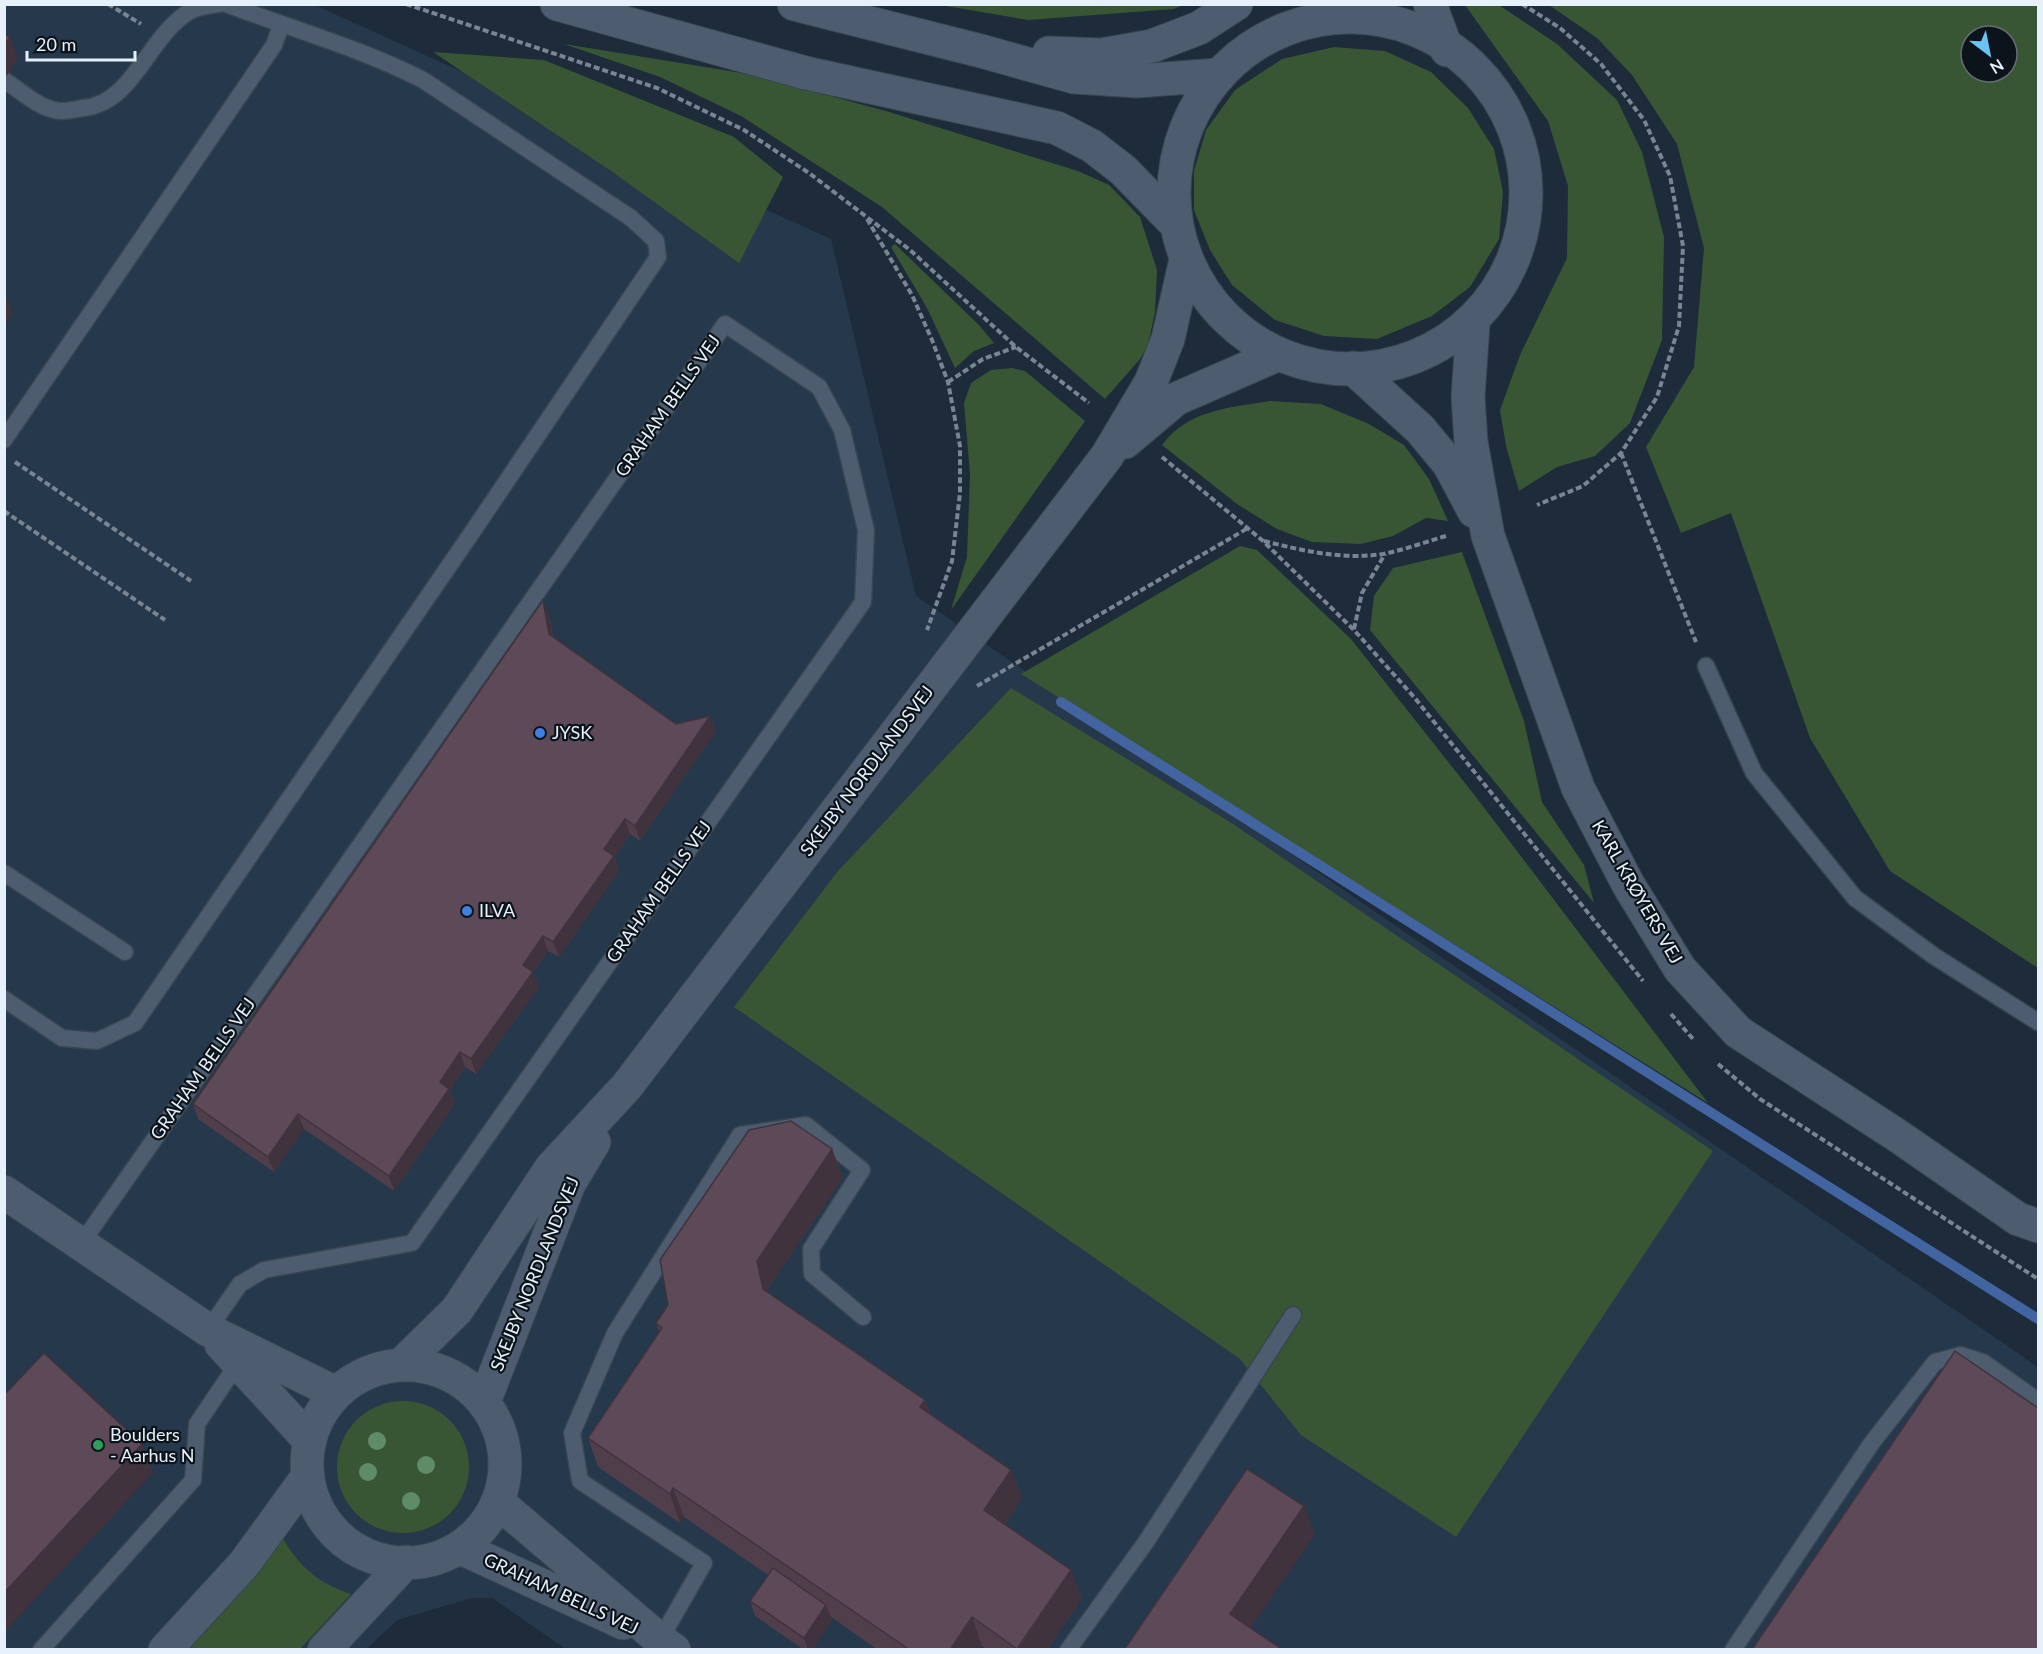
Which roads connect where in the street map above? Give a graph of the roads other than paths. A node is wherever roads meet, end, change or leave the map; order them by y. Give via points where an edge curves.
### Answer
1 (219, 4) edge
2 (226, 4) edge
3 (557, 4) edge
4 (794, 4) edge
5 (1236, 4) edge
6 (1430, 4) edge
7 (1300, 16) edge
8 (281, 25) junction
9 (1447, 50) junction
10 (981, 51) junction
11 (1218, 75) junction
12 (4, 80) edge
13 (1171, 219) junction
14 (1186, 259) junction
15 (1473, 324) junction
16 (1279, 354) junction
17 (1353, 368) junction
18 (4, 440) edge
19 (1107, 456) junction
20 (1488, 536) junction
21 (1706, 666) road end
22 (4, 873) edge
23 (125, 952) dead end
24 (4, 999) edge
25 (2038, 1022) edge
26 (627, 1086) junction
27 (4, 1192) edge
28 (2038, 1226) edge
29 (81, 1244) junction
30 (1293, 1315) dead end
31 (863, 1317) dead end
32 (208, 1330) junction
33 (243, 1356) junction
34 (402, 1364) junction
35 (336, 1393) junction
36 (2038, 1401) edge
37 (484, 1402) junction
38 (310, 1441) junction
39 (308, 1476) junction
40 (498, 1503) junction
41 (461, 1548) junction
42 (406, 1562) junction
43 (667, 1645) edge
44 (41, 1650) edge
45 (165, 1650) edge
46 (324, 1650) edge
47 (1068, 1650) edge
48 (1733, 1650) edge

1 - 12 lane via 195,9 177,20 123,89 110,100 89,108 59,111 32,100
2 - 8 lane
3 - 13 street via 806,73 1057,128 1092,146 1123,170
4 - 10 street
5 - 10 street via 1199,28 1152,46 1101,55
6 - 9 street
7 - 9 street via 1356,19 1396,28
7 - 11 street
8 - 18 lane via 274,45
8 - 24 lane via 387,62 423,80 631,218 656,241 658,257 135,1023 97,1041 62,1038
9 - 15 street via 1485,79 1511,114 1529,167 1530,218 1511,272
10 - 11 street via 1074,77 1137,81
11 - 13 street via 1186,119 1171,169
13 - 14 street
14 - 16 street via 1216,306
14 - 19 street, SKEJBY NORDLANDSVEJ via 1168,339 1151,382
15 - 17 street via 1419,354
15 - 20 street, KARL KRØYERS VEJ via 1468,397 1471,442
16 - 17 street via 1322,366
16 - 19 street, SKEJBY NORDLANDSVEJ via 1176,399
17 - 20 street, KARL KRØYERS VEJ via 1420,429 1449,464
19 - 26 street, SKEJBY NORDLANDSVEJ
20 - 28 street, KARL KRØYERS VEJ via 1578,788 1628,884 1680,969 1738,1032 2019,1219
21 - 25 lane via 1754,774 1855,898 1934,956
22 - 23 lane
26 - 34 street, SKEJBY NORDLANDSVEJ via 551,1168 457,1310
26 - 37 street, SKEJBY NORDLANDSVEJ via 569,1184
27 - 29 street
29 - 32 street
29 - 32 lane, GRAHAM BELLS VEJ via 725,324 819,387 842,430 866,530 863,602 412,1243 264,1270 240,1284
30 - 47 lane via 1146,1542
31 - 43 lane via 812,1274 811,1249 862,1170 806,1125 740,1136 615,1333 572,1433 580,1480 704,1563
32 - 33 street
33 - 35 street
33 - 38 street
33 - 44 lane via 197,1424 193,1480
34 - 35 street via 367,1372
34 - 37 street via 439,1370 456,1378
35 - 38 street via 320,1414
36 - 48 lane via 1983,1362 1961,1355 1935,1362 1871,1444
37 - 40 street via 495,1419 505,1460
38 - 39 street
39 - 42 street via 319,1510 341,1538 371,1556
39 - 45 street via 244,1564
40 - 41 street via 483,1526
40 - 43 street, GRAHAM BELLS VEJ
41 - 42 street via 425,1561
41 - 43 street, GRAHAM BELLS VEJ
42 - 46 street

